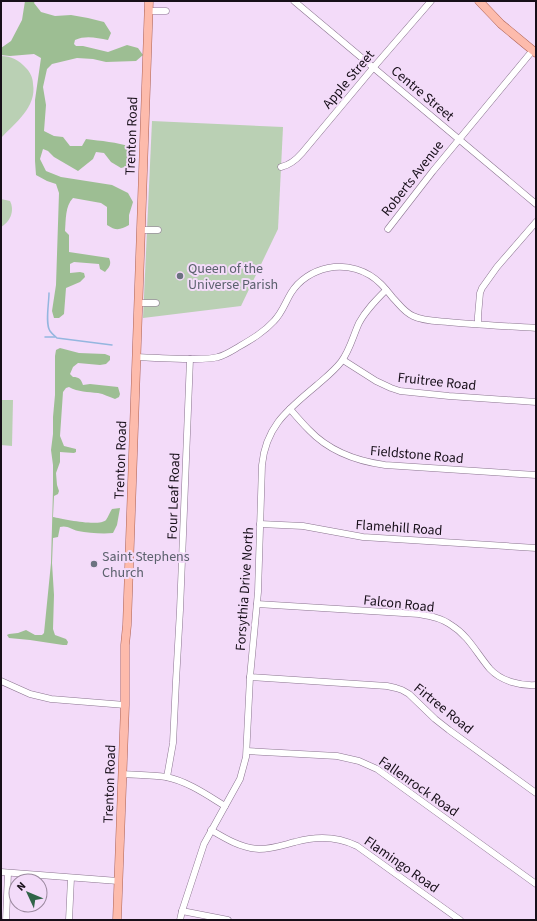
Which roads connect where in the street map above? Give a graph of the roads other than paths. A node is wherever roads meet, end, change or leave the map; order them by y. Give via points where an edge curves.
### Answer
1 (149, 1) edge
2 (294, 1) edge
3 (431, 1) edge
4 (479, 1) edge
5 (148, 11) junction
6 (166, 11) dead end
7 (534, 52) edge
8 (373, 68) junction
9 (459, 139) junction
10 (281, 167) dead end
11 (536, 204) edge
12 (536, 222) edge
13 (388, 228) dead end
14 (141, 230) junction
15 (158, 230) dead end
16 (386, 290) junction
17 (138, 303) junction
18 (156, 303) dead end
19 (478, 324) junction
20 (536, 328) edge
21 (136, 357) junction
22 (190, 359) junction
23 (342, 360) junction
24 (536, 402) edge
25 (290, 409) junction
26 (536, 475) edge
27 (260, 524) junction
28 (536, 548) edge
29 (257, 604) junction
30 (250, 677) junction
31 (1, 681) edge
32 (536, 685) edge
33 (125, 705) junction
34 (247, 751) junction
35 (122, 774) junction
36 (167, 777) junction
37 (536, 793) edge
38 (225, 806) junction
39 (211, 830) junction
40 (4, 872) edge
41 (71, 878) junction
42 (118, 881) junction
43 (536, 884) edge
44 (182, 911) junction
45 (6, 920) edge
46 (69, 920) edge
47 (116, 920) edge
48 (180, 920) edge
49 (228, 920) edge
50 (460, 920) edge

1 - 5 main road, Trenton Road
2 - 8 street, Centre Street
3 - 8 street, Apple Street
4 - 7 main road
5 - 6 street
5 - 14 main road, Trenton Road
7 - 9 street, Roberts Avenue
8 - 9 street, Centre Street
8 - 10 street, Apple Street via 302,153 287,166
9 - 11 street, Centre Street
9 - 13 street, Roberts Avenue
12 - 19 street via 482,288
14 - 15 street
14 - 17 main road, Trenton Road
16 - 19 street via 405,311 417,318
16 - 22 street via 376,279 356,269 335,267 320,270 298,285 275,320 256,337 218,357
16 - 23 street, Forsythia Drive North via 363,317
17 - 18 street
17 - 21 main road, Trenton Road
19 - 20 street
21 - 22 street
21 - 33 main road, Trenton Road
22 - 36 street, Four Leaf Road via 173,743
23 - 24 street, Fruitree Road via 376,381 400,391
23 - 25 street, Forsythia Drive North
25 - 26 street, Fieldstone Road via 309,431 325,444 344,455 368,462
25 - 27 street, Forsythia Drive North via 277,423 265,447
27 - 28 street, Flamehill Road via 303,526 363,537
27 - 29 street, Forsythia Drive North
29 - 30 street, Forsythia Drive North
29 - 32 street, Falcon Road via 419,614 437,618 460,631 496,674 514,682
30 - 34 street, Forsythia Drive North
30 - 37 street, Firtree Road via 387,686 402,690 449,730
31 - 33 street via 30,694 51,699
33 - 35 main road, Trenton Road
34 - 38 street, Forsythia Drive North via 240,779
34 - 43 street, Fallenrock Road via 337,756 377,769
35 - 36 street
35 - 42 main road, Trenton Road
36 - 38 street via 186,784
38 - 39 street, Forsythia Drive North
39 - 44 street, Forsythia Drive North
39 - 50 street, Flamingo Road via 229,841 257,849 316,837 335,838 351,843
40 - 41 street
40 - 45 street
41 - 42 street
41 - 46 street
42 - 47 main road, Trenton Road
44 - 48 street, Forsythia Drive North
44 - 49 street

